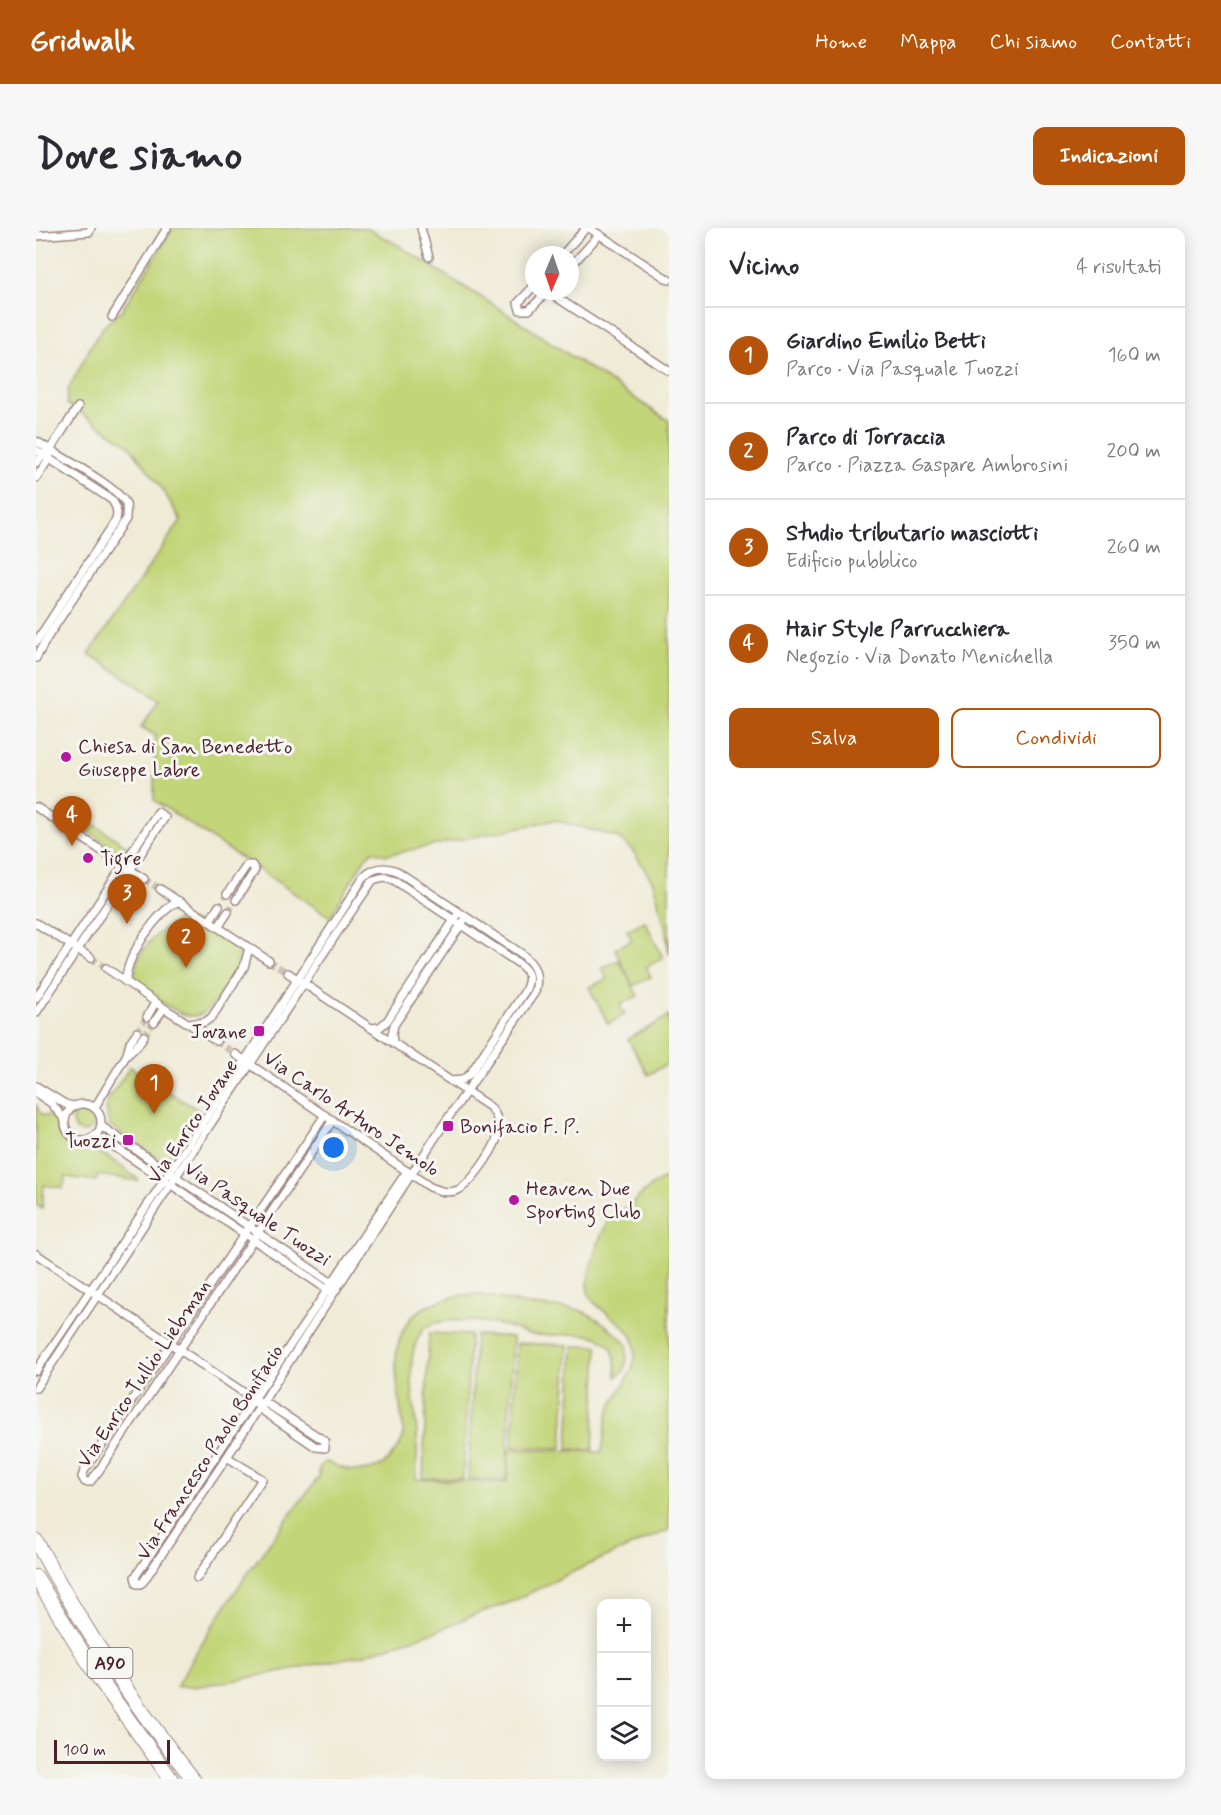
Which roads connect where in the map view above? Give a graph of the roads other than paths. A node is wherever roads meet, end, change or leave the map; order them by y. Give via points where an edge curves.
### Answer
1 (91, 228) edge
2 (166, 228) edge
3 (421, 228) edge
4 (587, 228) edge
5 (599, 235) junction
6 (36, 236) edge
7 (570, 246) edge
8 (429, 257) dead end
9 (579, 257) edge
10 (669, 280) edge
11 (525, 296) edge
12 (539, 300) edge
13 (562, 300) edge
14 (112, 318) dead end
15 (669, 371) edge
16 (78, 407) dead end
17 (36, 441) edge
18 (50, 450) junction
19 (42, 454) edge
20 (36, 463) edge
21 (36, 478) edge
22 (39, 638) edge
23 (36, 658) edge
24 (36, 807) edge
25 (127, 867) junction
26 (144, 879) tunnel mouth
27 (160, 889) tunnel mouth
28 (227, 894) tunnel mouth
29 (236, 900) tunnel mouth
30 (179, 901) junction
31 (219, 906) tunnel mouth
32 (228, 912) tunnel mouth
33 (459, 913) junction
34 (466, 918) junction
35 (210, 920) junction
36 (454, 921) junction
37 (36, 922) edge
38 (461, 925) junction
39 (219, 926) junction
40 (336, 928) junction
41 (74, 948) junction
42 (249, 948) junction
43 (91, 958) tunnel mouth
44 (269, 961) tunnel mouth
45 (106, 968) tunnel mouth
46 (288, 973) tunnel mouth
47 (301, 981) junction
48 (126, 982) junction
49 (36, 998) edge
50 (155, 1003) junction
51 (164, 1008) junction
52 (36, 1013) edge
53 (147, 1017) tunnel mouth
54 (154, 1022) tunnel mouth
55 (190, 1024) junction
56 (372, 1028) junction
57 (137, 1032) tunnel mouth
58 (144, 1036) tunnel mouth
59 (216, 1041) tunnel mouth
60 (393, 1042) junction
61 (235, 1053) tunnel mouth
62 (126, 1056) junction
63 (248, 1062) junction
64 (451, 1081) junction
65 (36, 1086) edge
66 (467, 1091) junction
67 (36, 1093) edge
68 (73, 1106) junction
69 (95, 1107) junction
70 (325, 1115) junction
71 (64, 1120) junction
72 (333, 1120) junction
73 (101, 1126) junction
74 (92, 1138) junction
75 (409, 1172) junction
76 (170, 1178) junction
77 (248, 1230) junction
78 (258, 1232) junction
79 (253, 1239) junction
80 (36, 1254) edge
81 (333, 1288) junction
82 (90, 1290) junction
83 (97, 1295) junction
84 (172, 1344) junction
85 (179, 1349) junction
86 (36, 1371) edge
87 (36, 1388) edge
88 (255, 1400) junction
89 (261, 1404) junction
90 (227, 1457) junction
91 (36, 1541) edge
92 (36, 1577) edge
93 (197, 1578) dead end
94 (175, 1756) junction
95 (171, 1779) edge
96 (193, 1779) edge
97 (203, 1779) edge

1 - 6 street via 89,232
2 - 14 street
3 - 8 street
4 - 5 street
4 - 7 street
5 - 9 street
5 - 10 street
11 - 12 street via 518,303 521,310 530,309
13 - 15 street
16 - 18 street
17 - 18 street
18 - 19 street
18 - 22 street via 112,489 125,503 126,519
19 - 20 street
19 - 21 street
19 - 22 street via 112,500 117,514
22 - 23 street via 44,646
24 - 25 street
25 - 25 street via 165,817 158,812
25 - 26 street
25 - 41 street
27 - 30 street
28 - 29 street via 247,865 252,865 255,870
30 - 35 street
30 - 48 street via 162,911 131,959
31 - 35 street
32 - 39 street
33 - 34 street
33 - 36 street
33 - 40 street, Via Enrico Jovane via 397,871 380,867 364,877
34 - 38 street
34 - 66 street, Via Francesco Paolo Bonifacio via 532,963 538,980 535,992
35 - 39 street
36 - 38 street
36 - 40 street, Via Enrico Jovane via 394,880 381,877 374,880
36 - 56 street via 387,1021
37 - 41 street
38 - 60 street via 394,1025
38 - 64 street via 527,969 530,975 470,1074
39 - 42 street
40 - 47 street, Via Enrico Jovane
41 - 43 street
41 - 49 street
41 - 52 street
42 - 44 street
42 - 55 street via 244,967 212,1017
45 - 48 street
46 - 47 street, Via Carlo Arturo Jemolo
47 - 56 street, Via Carlo Arturo Jemolo
47 - 63 street, Via Enrico Jovane
48 - 50 street
50 - 51 street
50 - 53 street
51 - 54 street
51 - 55 street
55 - 59 street
56 - 60 street, Via Carlo Arturo Jemolo
57 - 62 street
58 - 62 street
60 - 64 street, Via Carlo Arturo Jemolo
61 - 63 street, Via Carlo Arturo Jemolo
62 - 69 street
63 - 70 street, Via Carlo Arturo Jemolo
63 - 76 street, Via Enrico Jovane
64 - 66 street, Via Carlo Arturo Jemolo
65 - 68 street
66 - 75 street, Via Francesco Paolo Bonifacio
66 - 75 street, Via Carlo Arturo Jemolo via 490,1107 498,1123 496,1141 479,1168 464,1187 449,1192 430,1187
67 - 71 street via 51,1103
68 - 69 street via 84,1103
68 - 71 street
69 - 73 street via 101,1116
70 - 72 street, Via Carlo Arturo Jemolo
70 - 77 street, Via Enrico Tullio Liebman
71 - 74 street via 71,1136 81,1140
72 - 75 street, Via Carlo Arturo Jemolo
72 - 78 street, Via Enrico Tullio Liebman
73 - 74 street
73 - 76 street, Via Pasquale Tuozzi
74 - 76 street, Via Pasquale Tuozzi via 104,1139
75 - 81 street, Via Francesco Paolo Bonifacio
76 - 77 street, Via Pasquale Tuozzi
76 - 82 street, Via Enrico Jovane
76 - 83 street, Via Enrico Jovane
77 - 78 street, Via Pasquale Tuozzi
77 - 79 street, Via Pasquale Tuozzi
77 - 84 street, Via Enrico Tullio Liebman
78 - 79 street, Via Enrico Tullio Liebman
78 - 81 street, Via Pasquale Tuozzi
79 - 81 street, Via Pasquale Tuozzi
79 - 85 street, Via Enrico Tullio Liebman
80 - 82 street
81 - 88 street, Via Francesco Paolo Bonifacio
81 - 89 street, Via Francesco Paolo Bonifacio
82 - 83 street
82 - 86 street, Via Enrico Jovane
83 - 84 street
83 - 87 street, Via Enrico Jovane
84 - 85 street
84 - 85 street, Via Enrico Tullio Liebman via 84,1471 85,1482 90,1482 98,1472
85 - 88 street
88 - 89 street
88 - 90 street, Via Francesco Paolo Bonifacio via 135,1578 137,1584 143,1582
89 - 89 street via 316,1447 325,1448 325,1441
89 - 90 street, Via Francesco Paolo Bonifacio
90 - 93 street via 262,1479
91 - 94 highway, A90 via 101,1650
92 - 95 highway, A90 via 93,1670
94 - 96 highway, A90
94 - 97 highway

